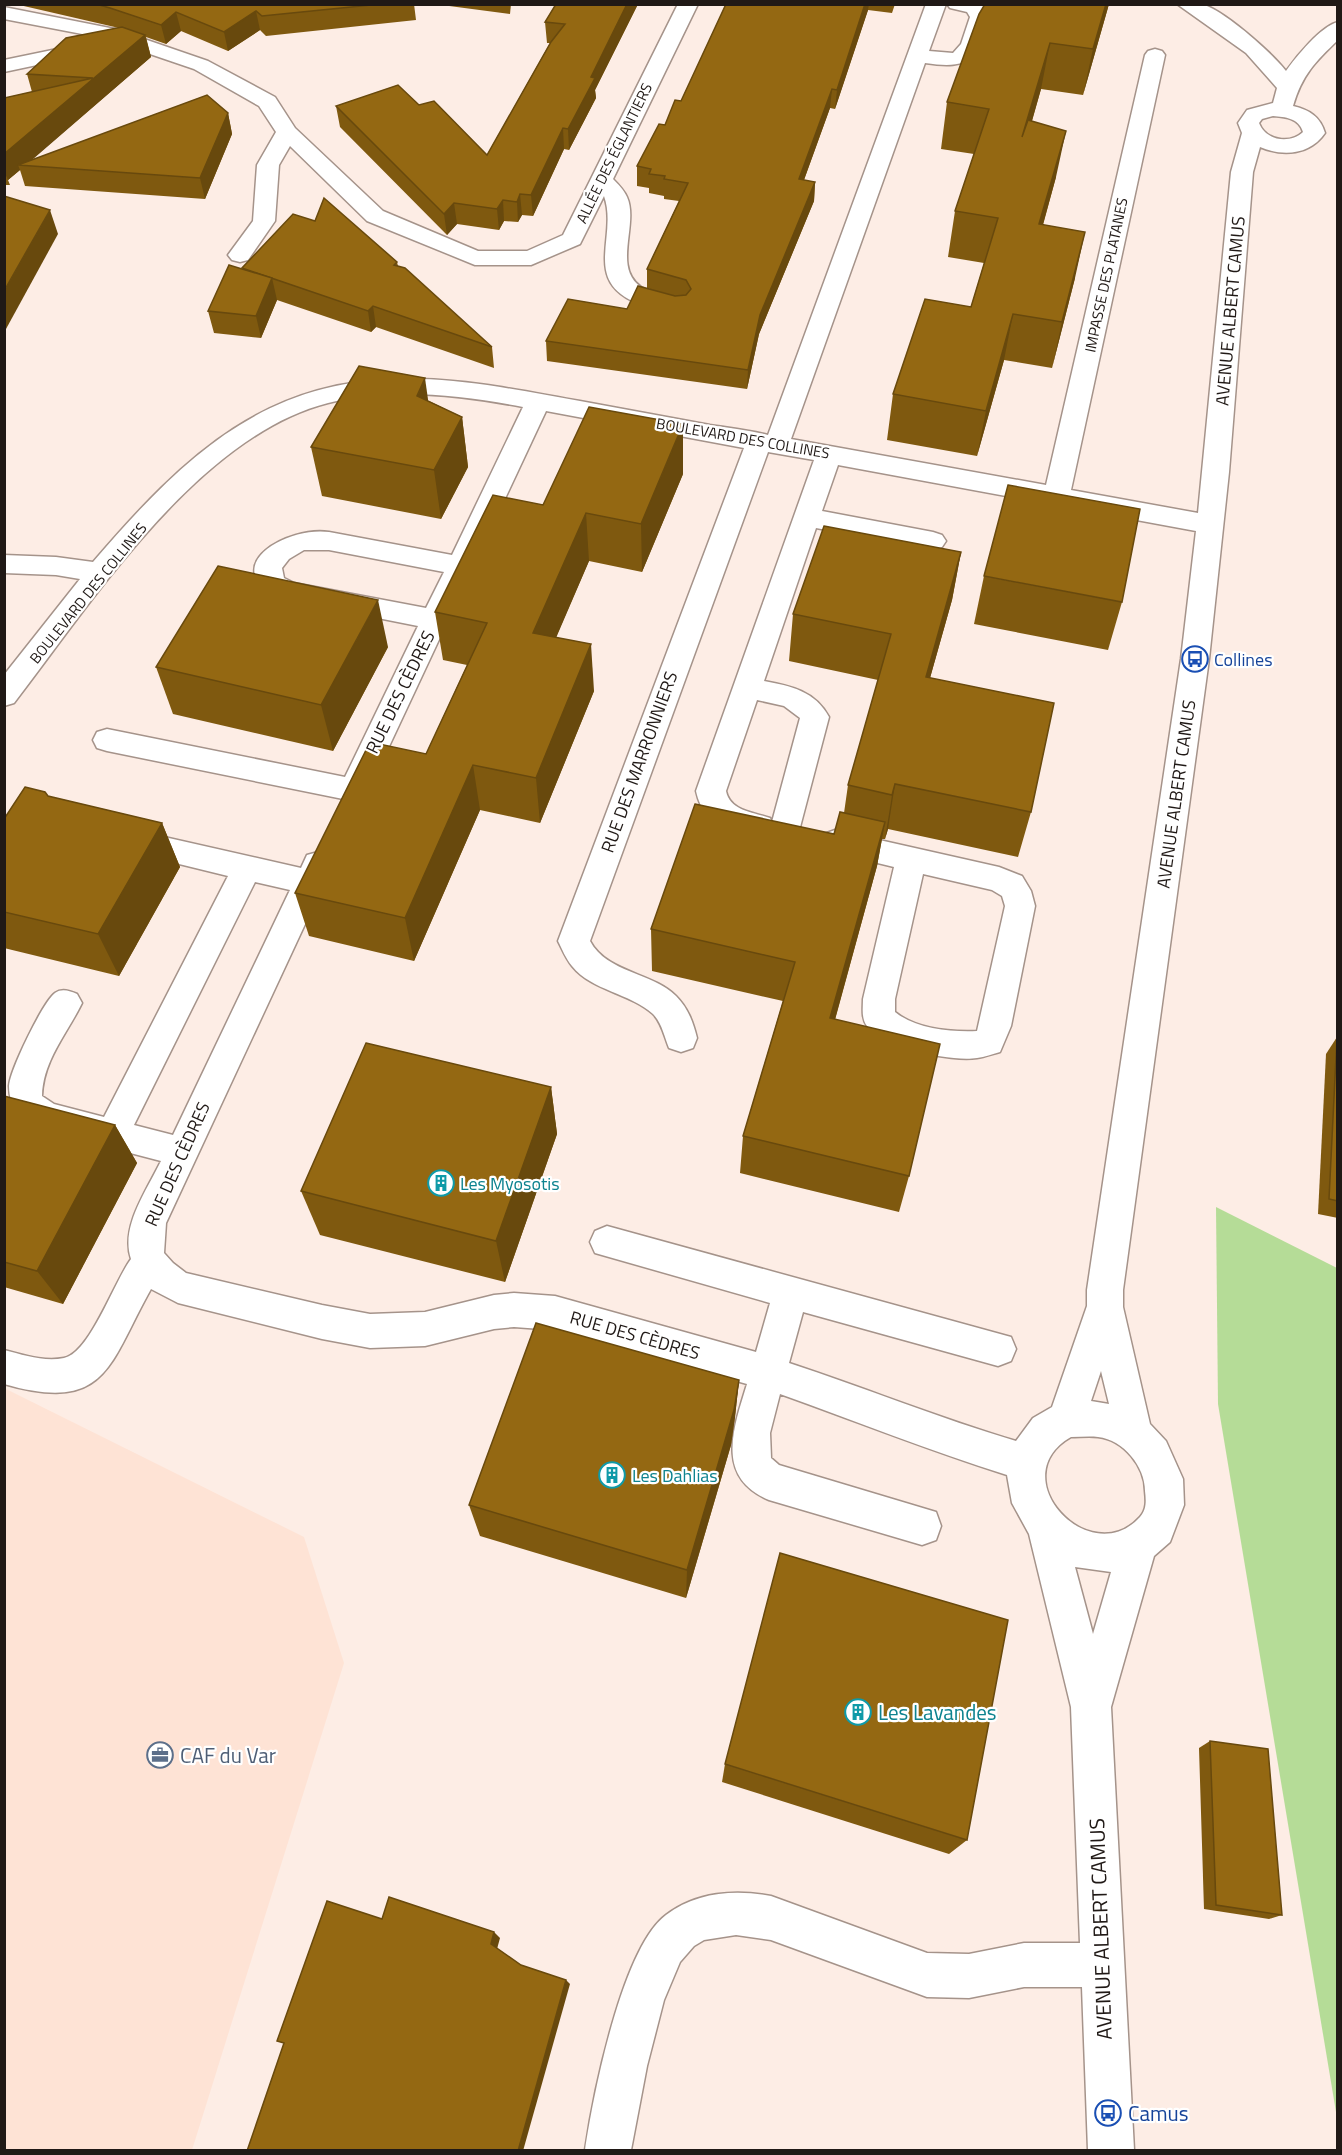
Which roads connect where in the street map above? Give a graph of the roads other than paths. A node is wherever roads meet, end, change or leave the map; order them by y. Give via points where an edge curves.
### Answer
1 (688, 4) edge
2 (936, 4) edge
3 (957, 4) edge
4 (1187, 4) edge
5 (4, 13) edge
6 (1338, 28) edge
7 (131, 42) junction
8 (1155, 55) dead end
9 (917, 56) junction
10 (4, 66) edge
11 (1287, 87) junction
12 (1283, 110) junction
13 (287, 132) junction
14 (1251, 134) junction
15 (1277, 146) junction
16 (1242, 172) junction
17 (601, 180) junction
18 (240, 255) dead end
19 (677, 307) edge
20 (538, 402) junction
21 (768, 442) junction
22 (829, 454) junction
23 (1057, 496) junction
24 (806, 517) junction
25 (1210, 524) junction
26 (933, 541) dead end
27 (4, 564) edge
28 (460, 566) junction
29 (100, 573) junction
30 (435, 620) junction
31 (747, 688) junction
32 (4, 696) edge
33 (107, 740) dead end
34 (353, 790) junction
35 (784, 831) junction
36 (103, 835) edge
37 (911, 859) junction
38 (247, 868) junction
39 (309, 882) junction
40 (66, 1003) dead end
41 (681, 1038) dead end
42 (113, 1133) junction
43 (181, 1152) junction
44 (607, 1242) dead end
45 (150, 1264) junction
46 (791, 1292) junction
47 (1105, 1307) junction
48 (998, 1349) dead end
49 (4, 1367) edge
50 (769, 1373) junction
51 (1067, 1419) junction
52 (1134, 1433) junction
53 (1027, 1463) junction
54 (922, 1526) dead end
55 (1046, 1527) junction
56 (1138, 1545) junction
57 (1091, 1707) junction
58 (1102, 1965) junction
59 (608, 2151) edge
60 (1111, 2151) edge

1 - 17 street, ALLÉE DES ÉGLANTIERS
2 - 9 street
3 - 9 street via 974,8 980,16 969,52 953,60
4 - 11 street via 1242,36 1273,66
5 - 7 street, ALLÉE DES ÉGLANTIERS via 108,33
6 - 11 street via 1305,61
7 - 10 street
7 - 13 street, ALLÉE DES ÉGLANTIERS via 201,65 267,102
8 - 23 street, IMPASSE DES PLATANES
9 - 21 street
11 - 12 street
12 - 14 street, AVENUE ALBERT CAMUS via 1252,115 1247,127
12 - 15 street via 1302,116 1319,139
13 - 17 street, ALLÉE DES ÉGLANTIERS via 375,216 475,258 531,258 572,238
13 - 18 street via 268,165 264,221
14 - 15 street
14 - 16 street, AVENUE ALBERT CAMUS
15 - 16 street
16 - 25 street, AVENUE ALBERT CAMUS
17 - 19 street via 617,198 616,267 621,280 632,293 648,301
20 - 21 street, BOULEVARD DES COLLINES
20 - 28 street, RUE DES CÈDRES
20 - 29 street, BOULEVARD DES COLLINES via 453,388 387,386 329,395 297,405 254,425 203,463 160,504
21 - 22 street, BOULEVARD DES COLLINES
21 - 41 street, RUE DES MARRONNIERS via 574,941 579,954 595,967 665,1004 678,1023
22 - 23 street, BOULEVARD DES COLLINES
22 - 24 street
23 - 25 street, BOULEVARD DES COLLINES
24 - 26 street
24 - 31 street
25 - 47 street, AVENUE ALBERT CAMUS via 1195,659
27 - 29 street
28 - 30 street, RUE DES CÈDRES
28 - 30 street via 314,540 287,546 275,555 269,567 270,579 280,589
29 - 32 street, BOULEVARD DES COLLINES
30 - 34 street, RUE DES CÈDRES
31 - 35 street via 801,702 815,717
31 - 35 street via 712,797 728,817
33 - 34 street
34 - 39 street, RUE DES CÈDRES
35 - 37 street
36 - 38 street
37 - 37 street via 999,879 1011,885 1019,897 995,1026 988,1042 981,1045 964,1046 901,1032 879,1017 879,999
38 - 39 street
38 - 42 street
39 - 43 street, RUE DES CÈDRES
40 - 42 street via 30,1068 24,1088 27,1102 46,1116
42 - 43 street
43 - 45 street, RUE DES CÈDRES via 147,1229
44 - 46 street
45 - 49 street via 136,1282 101,1352 83,1369 62,1378
45 - 50 street, RUE DES CÈDRES via 162,1278 178,1287 370,1331 426,1329 494,1312 555,1312
46 - 48 street
46 - 50 street
47 - 51 street, AVENUE ALBERT CAMUS
47 - 52 street, AVENUE ALBERT CAMUS
50 - 53 street, RUE DES CÈDRES via 942,1437
50 - 54 street via 749,1451 759,1474 786,1488
51 - 52 street via 1101,1419
51 - 53 street via 1046,1431 1030,1451
52 - 56 street via 1153,1454 1164,1479 1165,1505 1156,1528
53 - 55 street via 1031,1503
55 - 56 street via 1074,1547 1107,1554
55 - 57 street, AVENUE ALBERT CAMUS
56 - 57 street, AVENUE ALBERT CAMUS
57 - 58 street, AVENUE ALBERT CAMUS
58 - 59 street via 1024,1965 969,1976 927,1976 771,1918 720,1914 700,1920 679,1931 663,1947 650,1973
58 - 60 street, AVENUE ALBERT CAMUS

